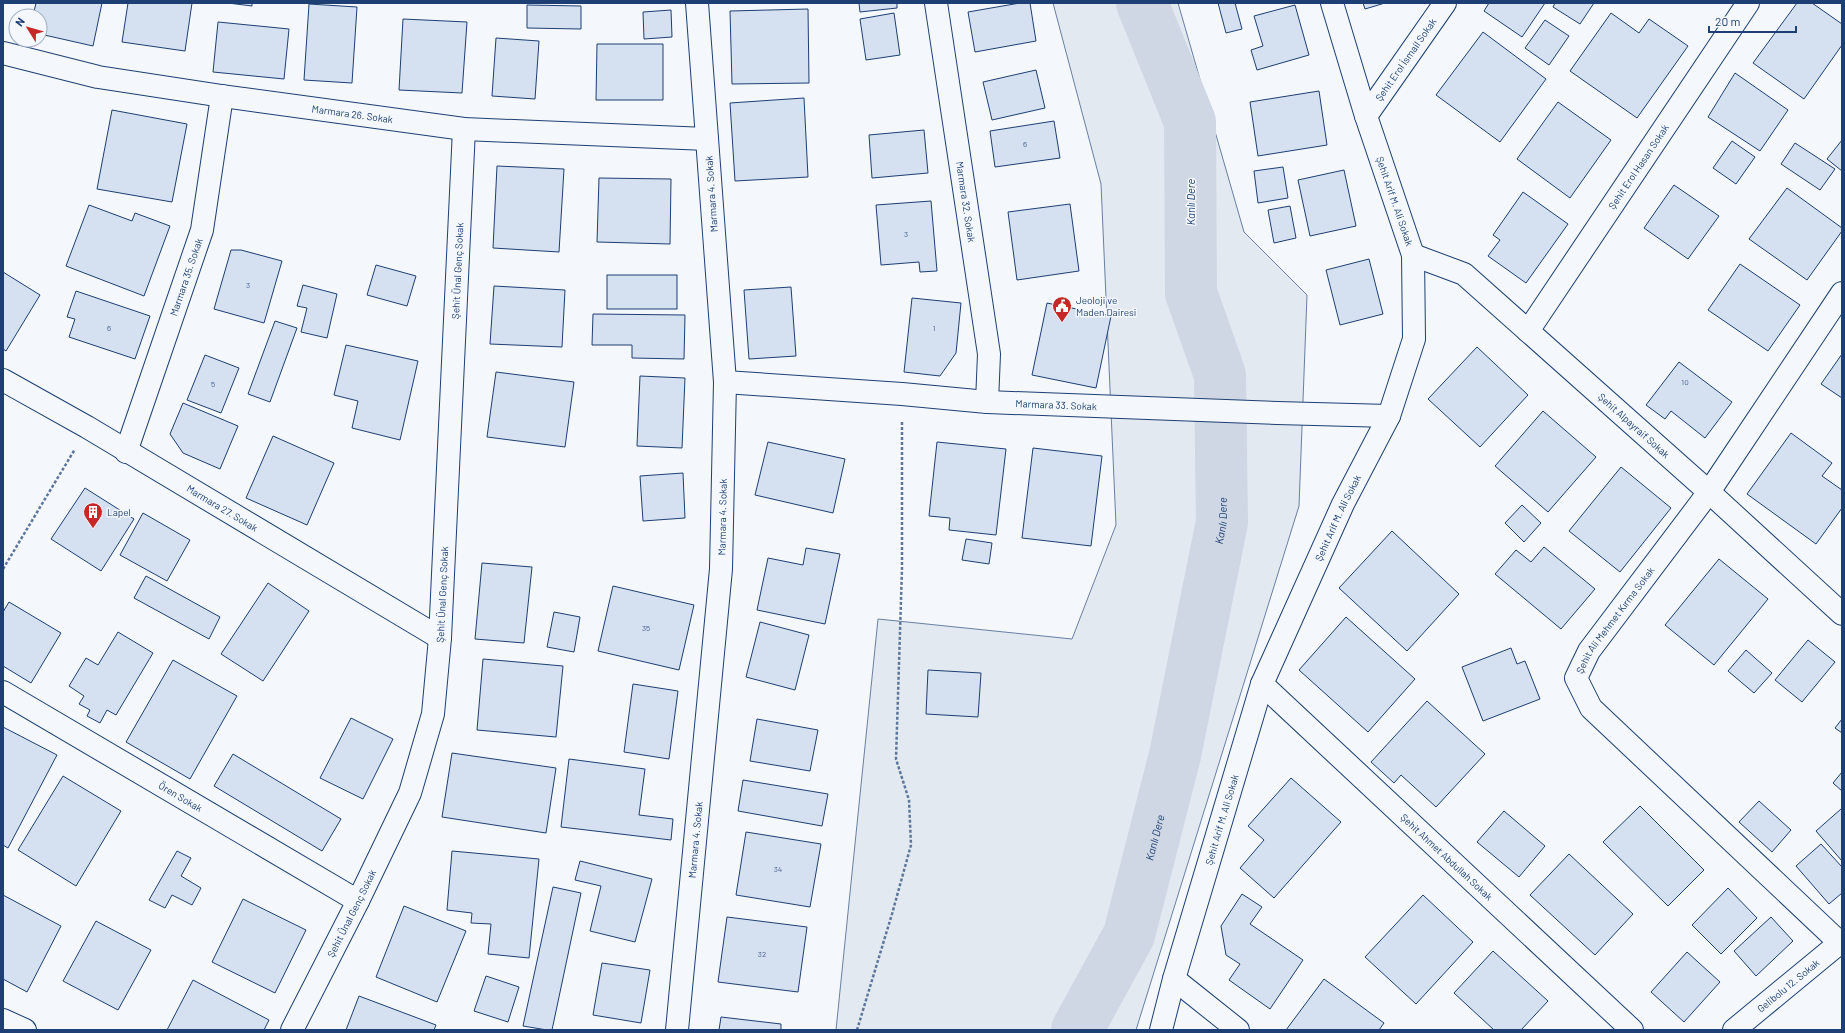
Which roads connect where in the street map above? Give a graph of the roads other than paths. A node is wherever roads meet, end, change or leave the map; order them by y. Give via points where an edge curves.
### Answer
1 (697, 3) edge
2 (936, 3) edge
3 (1332, 3) edge
4 (1445, 3) edge
5 (1748, 3) edge
6 (3, 53) edge
7 (222, 96) junction
8 (1366, 116) junction
9 (464, 128) junction
10 (707, 139) junction
11 (1413, 255) junction
12 (1842, 293) edge
13 (1528, 331) junction
14 (3, 380) edge
15 (725, 382) junction
16 (987, 402) junction
17 (1389, 416) junction
18 (126, 452) junction
19 (1709, 492) junction
20 (1842, 614) edge
21 (440, 638) junction
22 (1262, 684) junction
23 (3, 692) edge
24 (358, 901) junction
25 (1841, 942) edge
26 (1174, 979) junction
27 (292, 1030) edge
28 (677, 1030) edge
29 (1161, 1030) edge
30 (1238, 1030) edge
31 (1632, 1030) edge
32 (1734, 1030) edge

1 - 10 street, Marmara 4. Sokak
2 - 16 street, Marmara 32. Sokak via 989,354
3 - 8 street, Şehit Arif M. Ali Sokak
4 - 8 street, Şehit Erol İsmail Sokak
5 - 13 street, Şehit Erol Hasan Sokak
6 - 7 street, Marmara 26. Sokak via 98,77
7 - 9 street, Marmara 26. Sokak
7 - 18 street, Marmara 35. Sokak via 202,230
8 - 11 street, Şehit Arif M. Ali Sokak
9 - 10 street, Marmara 26. Sokak
9 - 21 street, Şehit Ünal Genç Sokak
10 - 15 street, Marmara 4. Sokak
11 - 13 street, Şehit Alpayraif Sokak via 1464,274
11 - 17 street, Şehit Arif M. Ali Sokak via 1414,339
12 - 19 street, Şehit Ali Mehmet Kırma Sokak
13 - 19 street, Şehit Alpayraif Sokak
14 - 18 street, Marmara 27. Sokak
15 - 16 street, Marmara 33. Sokak
15 - 28 street, Marmara 4. Sokak via 721,569
16 - 17 street, Marmara 33. Sokak
17 - 22 street, Şehit Arif M. Ali Sokak via 1343,504
18 - 21 street, Marmara 27. Sokak
19 - 20 street, Şehit Alpayraif Sokak
19 - 25 street, Şehit Ali Mehmet Kırma Sokak via 1589,651 1576,678 1591,708
21 - 24 street, Şehit Ünal Genç Sokak via 433,714 410,793
22 - 26 street, Şehit Arif M. Ali Sokak
22 - 31 street, Şehit Ahmet Abdullah Sokak
23 - 24 street, Ören Sokak
24 - 27 street, Şehit Ünal Genç Sokak
25 - 32 street, Gelibolu 12. Sokak
26 - 29 street, Şehit Arif M. Ali Sokak
26 - 30 street

